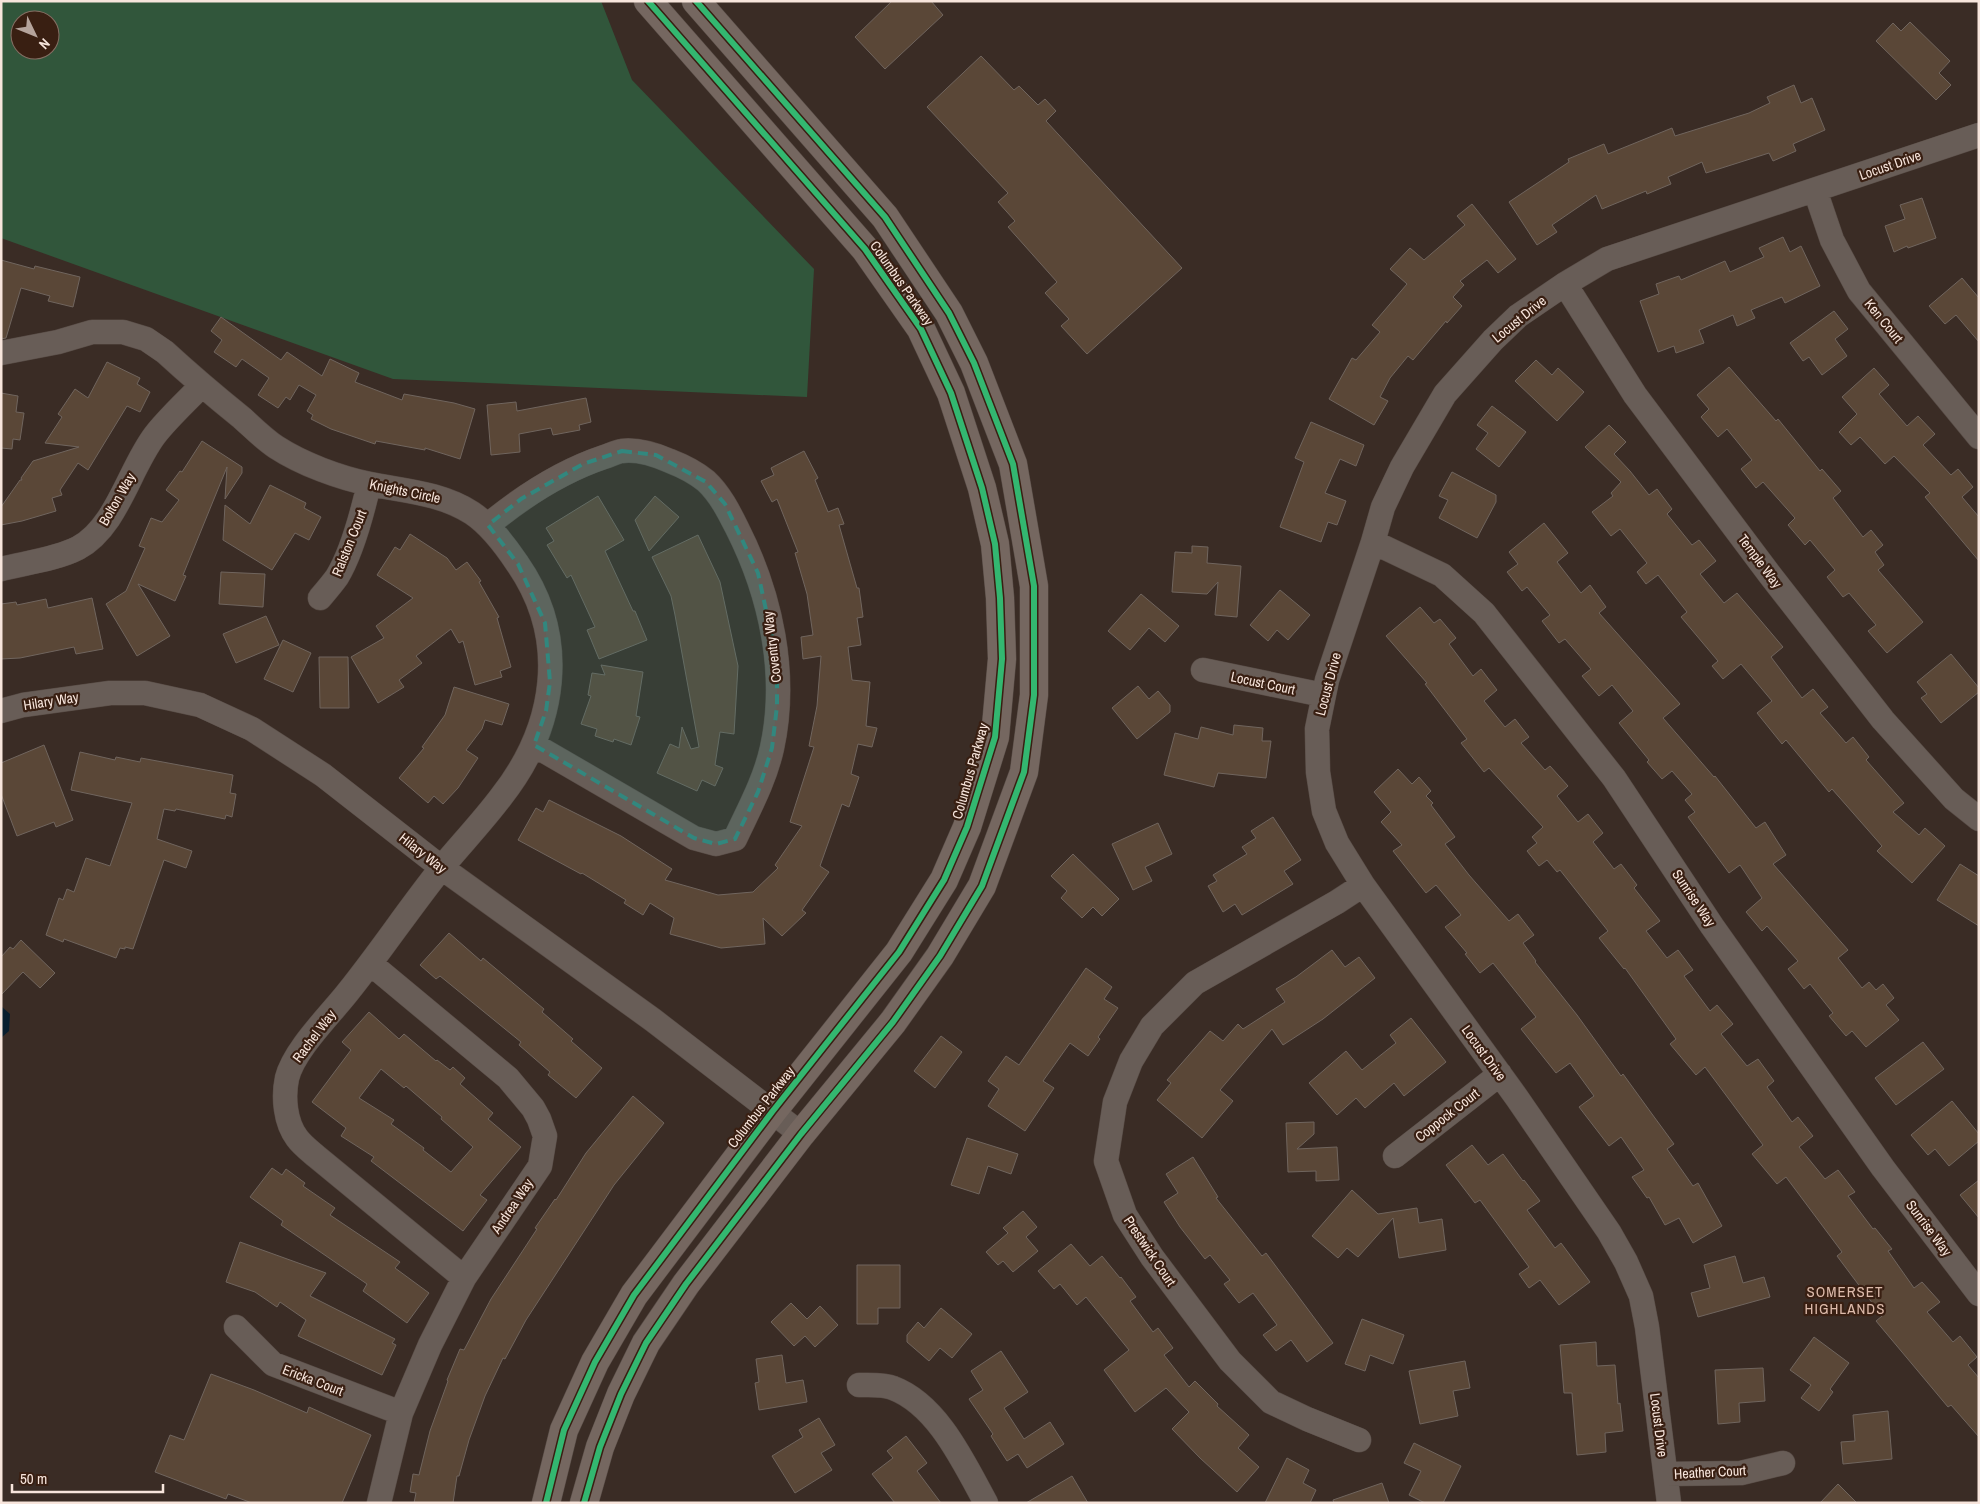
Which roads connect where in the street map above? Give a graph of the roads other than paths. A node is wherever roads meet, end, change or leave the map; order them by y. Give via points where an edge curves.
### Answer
1 (648, 1) edge
2 (696, 1) edge
3 (1979, 135) edge
4 (1815, 190) junction
5 (1565, 284) junction
6 (1, 353) edge
7 (202, 385) junction
8 (1979, 437) edge
9 (369, 484) junction
10 (488, 525) junction
11 (1373, 542) junction
12 (1, 569) edge
13 (320, 598) dead end
14 (1203, 670) dead end
15 (1323, 696) junction
16 (1, 712) edge
17 (534, 745) junction
18 (1979, 819) edge
19 (442, 868) junction
20 (1363, 885) junction
21 (371, 964) junction
22 (1500, 1074) junction
23 (772, 1112) junction
24 (801, 1134) junction
25 (1394, 1156) dead end
26 (464, 1278) junction
27 (1979, 1294) edge
28 (236, 1327) dead end
29 (859, 1385) dead end
30 (401, 1413) junction
31 (1359, 1440) dead end
32 (1783, 1462) dead end
33 (1666, 1474) junction
34 (379, 1503) edge
35 (546, 1503) edge
36 (584, 1503) edge
37 (986, 1503) edge
38 (1669, 1503) edge

1 - 23 main road, Columbus Parkway via 865,249 921,329 951,393 982,488 995,544 1002,659 995,737 967,827 944,880 899,952
2 - 24 main road, Columbus Parkway via 885,218 949,313 974,363 1013,464 1034,586 1034,695 1024,772 982,886 940,956 893,1022
3 - 4 street, Locust Drive
4 - 5 street, Locust Drive via 1607,259
4 - 8 street, Ken Court via 1832,240 1859,291
5 - 11 street, Locust Drive via 1518,316 1445,394 1402,467 1383,507
5 - 18 street, Temple Way via 1635,395 1770,576 1883,720 1954,799
6 - 7 street, Knights Circle via 92,332 122,332 146,339
7 - 9 street, Knights Circle via 276,447 333,473
7 - 12 street, Bolton Way via 155,435 107,521 96,534 79,548
9 - 10 street, Knights Circle via 439,496
9 - 13 street, Ralston Court via 338,576
10 - 17 street, Knights Circle via 518,564 545,623 550,648 550,682 546,711
10 - 17 street, Coventry Way via 521,499 583,464 622,451 656,455 687,468 706,482 725,504 758,573 770,617 777,661 772,748 758,792 735,838 716,844 694,838
11 - 15 street, Locust Drive
11 - 27 street, Sunrise Way via 1442,575 1484,613 1614,778 1769,1007 1883,1168
14 - 15 street, Locust Court
15 - 20 street, Locust Drive via 1317,729 1318,772 1324,812 1337,843
16 - 19 street, Hilary Way via 23,704 110,693 145,694 200,705 252,729 323,775
17 - 19 street, Knights Circle via 502,797
19 - 21 street, Rachel Way
19 - 23 street, Hilary Way via 653,1020
20 - 22 street, Locust Drive
20 - 31 street, Prestwick Court via 1195,983 1152,1026 1131,1061 1115,1102 1106,1161 1125,1215 1230,1362 1271,1402
21 - 26 street, Andrea Way via 508,1078 533,1108 546,1136 540,1166
21 - 26 street, Rachel Way via 296,1057 285,1088 288,1121 296,1137 317,1157
22 - 25 street, Coppock Court
22 - 33 street, Locust Drive via 1609,1232 1641,1296
23 - 24 street, Hilary Way
23 - 35 main road, Columbus Parkway via 634,1295 596,1362 564,1430
24 - 36 main road, Columbus Parkway via 686,1284 646,1344 600,1447
26 - 30 street, Andrea Way
28 - 30 street, Ericka Court via 273,1364
29 - 37 street via 892,1387 914,1400 934,1418 953,1442
30 - 34 street, Andrea Way
32 - 33 street, Heather Court via 1741,1473
33 - 38 street, Locust Drive

